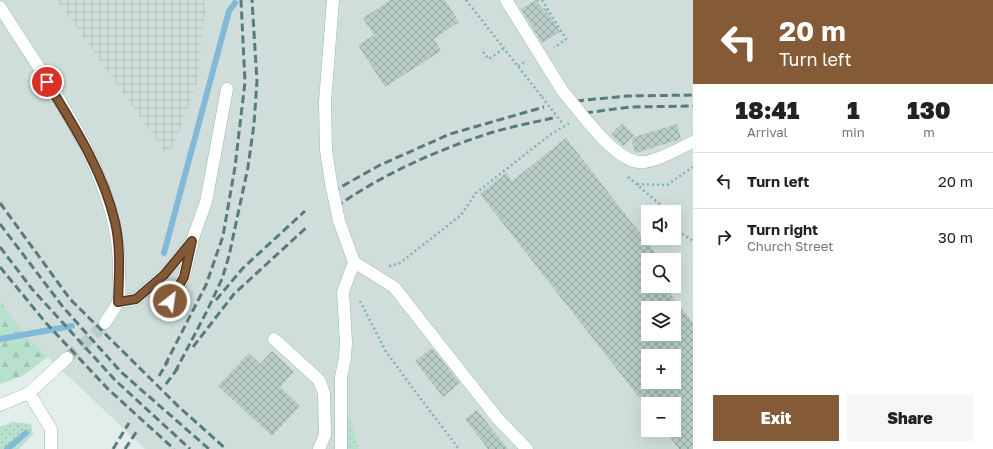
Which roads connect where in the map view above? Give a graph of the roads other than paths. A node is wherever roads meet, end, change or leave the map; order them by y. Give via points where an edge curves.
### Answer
1 (333, 0) edge
2 (506, 0) edge
3 (0, 7) edge
4 (227, 89) dead end
5 (693, 142) edge
6 (192, 241) junction
7 (354, 262) junction
8 (118, 302) junction
9 (163, 312) dead end
10 (104, 323) tunnel mouth
11 (274, 339) dead end
12 (67, 358) tunnel mouth
13 (29, 393) junction
14 (0, 405) edge
15 (51, 449) edge
16 (319, 449) edge
17 (341, 449) edge
18 (527, 449) edge

1 - 7 main road, bridge via 325,102 326,150 339,221
2 - 5 main road, bridge via 562,90 612,148 638,163 654,160
3 - 8 main road via 87,149 105,188 116,230 120,260
4 - 6 main road via 206,202
6 - 8 main road via 164,275 136,299
6 - 9 main road via 184,277
7 - 17 main road via 343,292 346,342 341,377
7 - 18 main road via 394,287 498,419
8 - 10 main road
11 - 16 main road via 319,380 322,387 325,435
12 - 13 main road
13 - 14 main road
13 - 15 main road via 51,429

